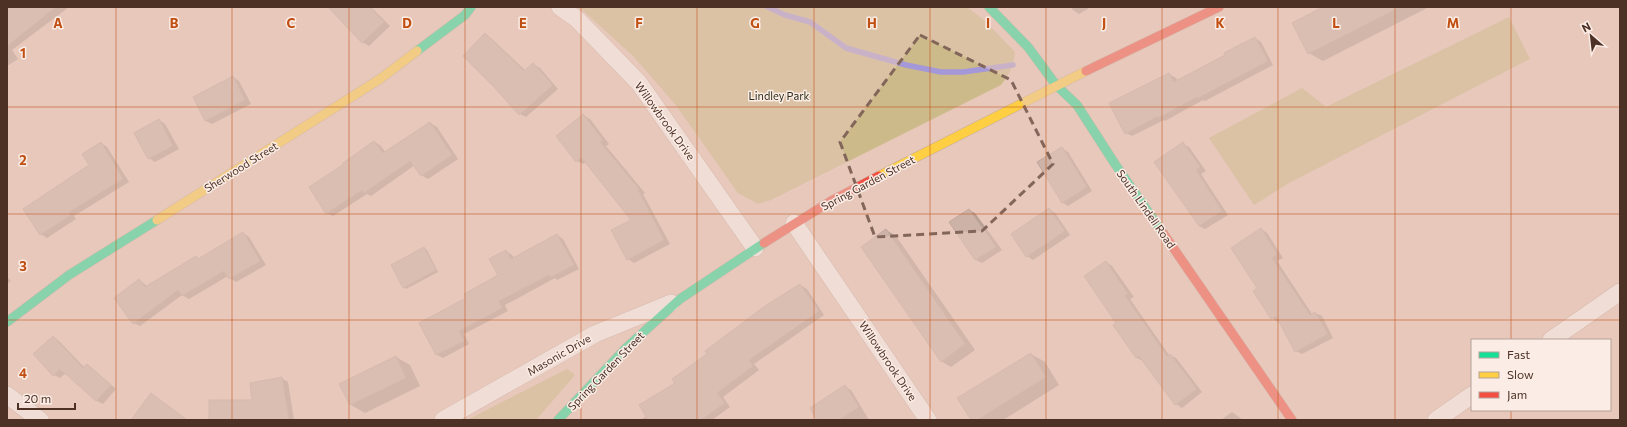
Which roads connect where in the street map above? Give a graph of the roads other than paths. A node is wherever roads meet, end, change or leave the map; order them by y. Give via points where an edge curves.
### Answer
1 (471, 7) edge
2 (560, 7) edge
3 (989, 7) edge
4 (1219, 7) edge
5 (1056, 85) junction
6 (794, 223) junction
7 (754, 248) junction
8 (1620, 292) edge
9 (680, 299) junction
10 (7, 322) edge
11 (1552, 339) edge
12 (7, 395) edge
13 (1471, 396) edge
14 (40, 420) edge
15 (443, 420) edge
16 (558, 420) edge
17 (928, 420) edge
18 (1292, 420) edge
19 (1436, 420) edge

1 - 10 street, Sherwood Street via 465,15 380,79 69,275
2 - 7 street, Willowbrook Drive via 577,19 639,83
3 - 5 street, South Lindell Road via 1028,47
4 - 5 street, Spring Garden Street
5 - 6 street, Spring Garden Street
5 - 18 street, South Lindell Road via 1077,105
6 - 7 street, Spring Garden Street
6 - 17 street, Willowbrook Drive
7 - 9 street, Spring Garden Street
8 - 11 street
9 - 15 street, Masonic Drive via 595,334
9 - 16 street, Spring Garden Street via 626,348
12 - 14 street
13 - 19 street

